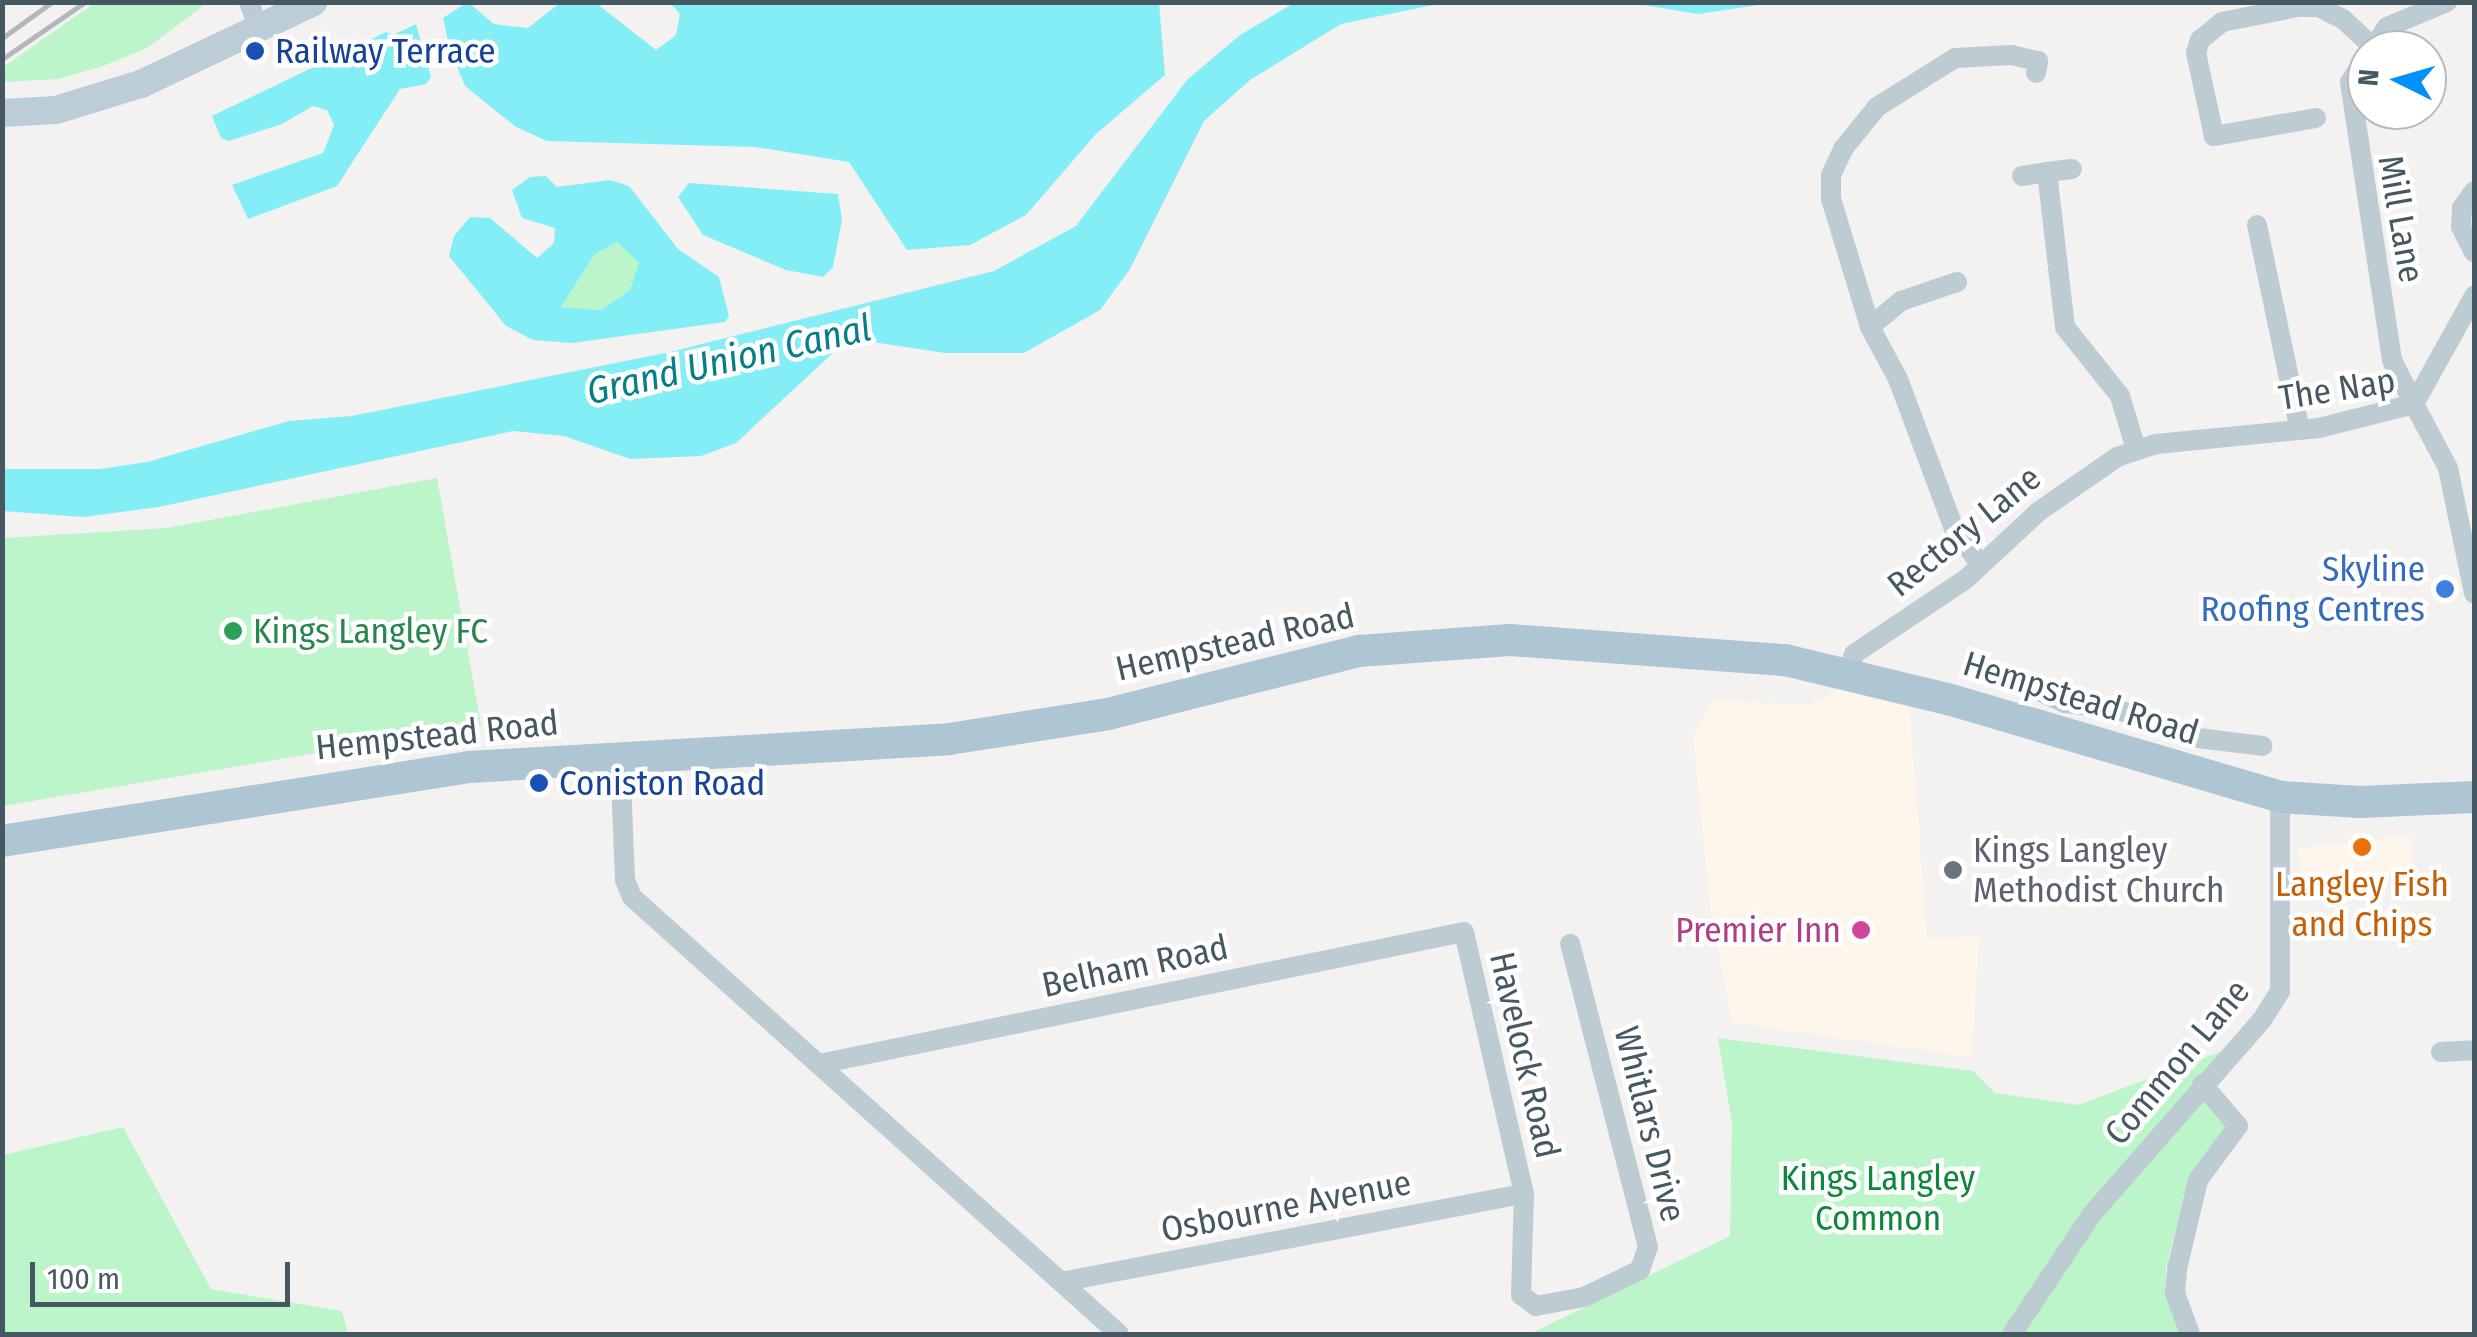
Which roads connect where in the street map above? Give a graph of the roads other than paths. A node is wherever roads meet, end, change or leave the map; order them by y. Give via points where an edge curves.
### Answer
1 (249, 2) edge
2 (314, 2) edge
3 (2446, 2) edge
4 (259, 30) junction
5 (2351, 30) edge
6 (2388, 30) edge
7 (2038, 61) dead end
8 (2, 114) edge
9 (2316, 118) dead end
10 (2353, 130) edge
11 (2072, 168) dead end
12 (2047, 172) junction
13 (2022, 176) dead end
14 (2474, 191) edge
15 (2257, 225) dead end
16 (2474, 252) edge
17 (1956, 282) dead end
18 (2474, 296) edge
19 (1870, 327) junction
20 (2414, 404) junction
21 (2300, 430) junction
22 (2136, 449) junction
23 (2470, 553) edge
24 (1981, 566) junction
25 (2474, 593) edge
26 (1847, 676) junction
27 (2014, 680) dead end
28 (2129, 714) junction
29 (2263, 746) dead end
30 (2118, 752) junction
31 (620, 756) junction
32 (2280, 796) junction
33 (2474, 797) edge
34 (2, 841) edge
35 (1464, 932) joint
36 (1570, 944) dead end
37 (2474, 1050) edge
38 (2441, 1052) dead end
39 (819, 1064) junction
40 (2202, 1084) junction
41 (1524, 1194) junction
42 (1061, 1282) junction
43 (1119, 1334) edge
44 (2012, 1334) edge
45 (2190, 1334) edge

1 - 4 street
2 - 4 street
3 - 6 street via 2410,12
4 - 8 street via 141,84 56,110
5 - 9 street via 2319,7 2210,28 2196,53 2207,137
7 - 19 street via 1983,53 1942,64 1877,107 1843,150 1831,175 1831,198
10 - 20 street, Mill Lane via 2392,360
11 - 12 street
12 - 13 street
12 - 22 street via 2065,327 2120,396
14 - 16 street via 2462,208 2462,227
15 - 21 street
17 - 19 street via 1901,301
18 - 20 street
19 - 24 street via 1898,379 1960,540
20 - 21 street, The Nap
20 - 23 street, The Nap via 2448,468
21 - 22 street, The Nap
22 - 24 street, Rectory Lane via 2084,477
23 - 25 street, The Nap
24 - 26 street, Rectory Lane via 1854,654
26 - 30 main road, Hempstead Road via 1948,699
26 - 31 main road, Hempstead Road via 1785,660 1510,640 1359,651 1108,714 949,738
27 - 28 street via 2044,696
28 - 29 street via 2198,738
28 - 30 street
30 - 32 main road, Hempstead Road
31 - 34 main road, Hempstead Road via 376,779
31 - 39 street via 625,880 632,897
32 - 33 main road, Hempstead Road via 2360,802
32 - 40 street, Common Lane via 2280,991
35 - 39 street, Belham Road
35 - 41 street, Havelock Road
36 - 41 street, Whitlars Drive via 1648,1247 1640,1270 1584,1297 1536,1306 1521,1295
37 - 38 street
39 - 42 street
40 - 44 street, Common Lane via 2092,1214
40 - 45 street via 2238,1126 2198,1180 2177,1269 2175,1293
41 - 42 street, Osbourne Avenue
42 - 43 street

